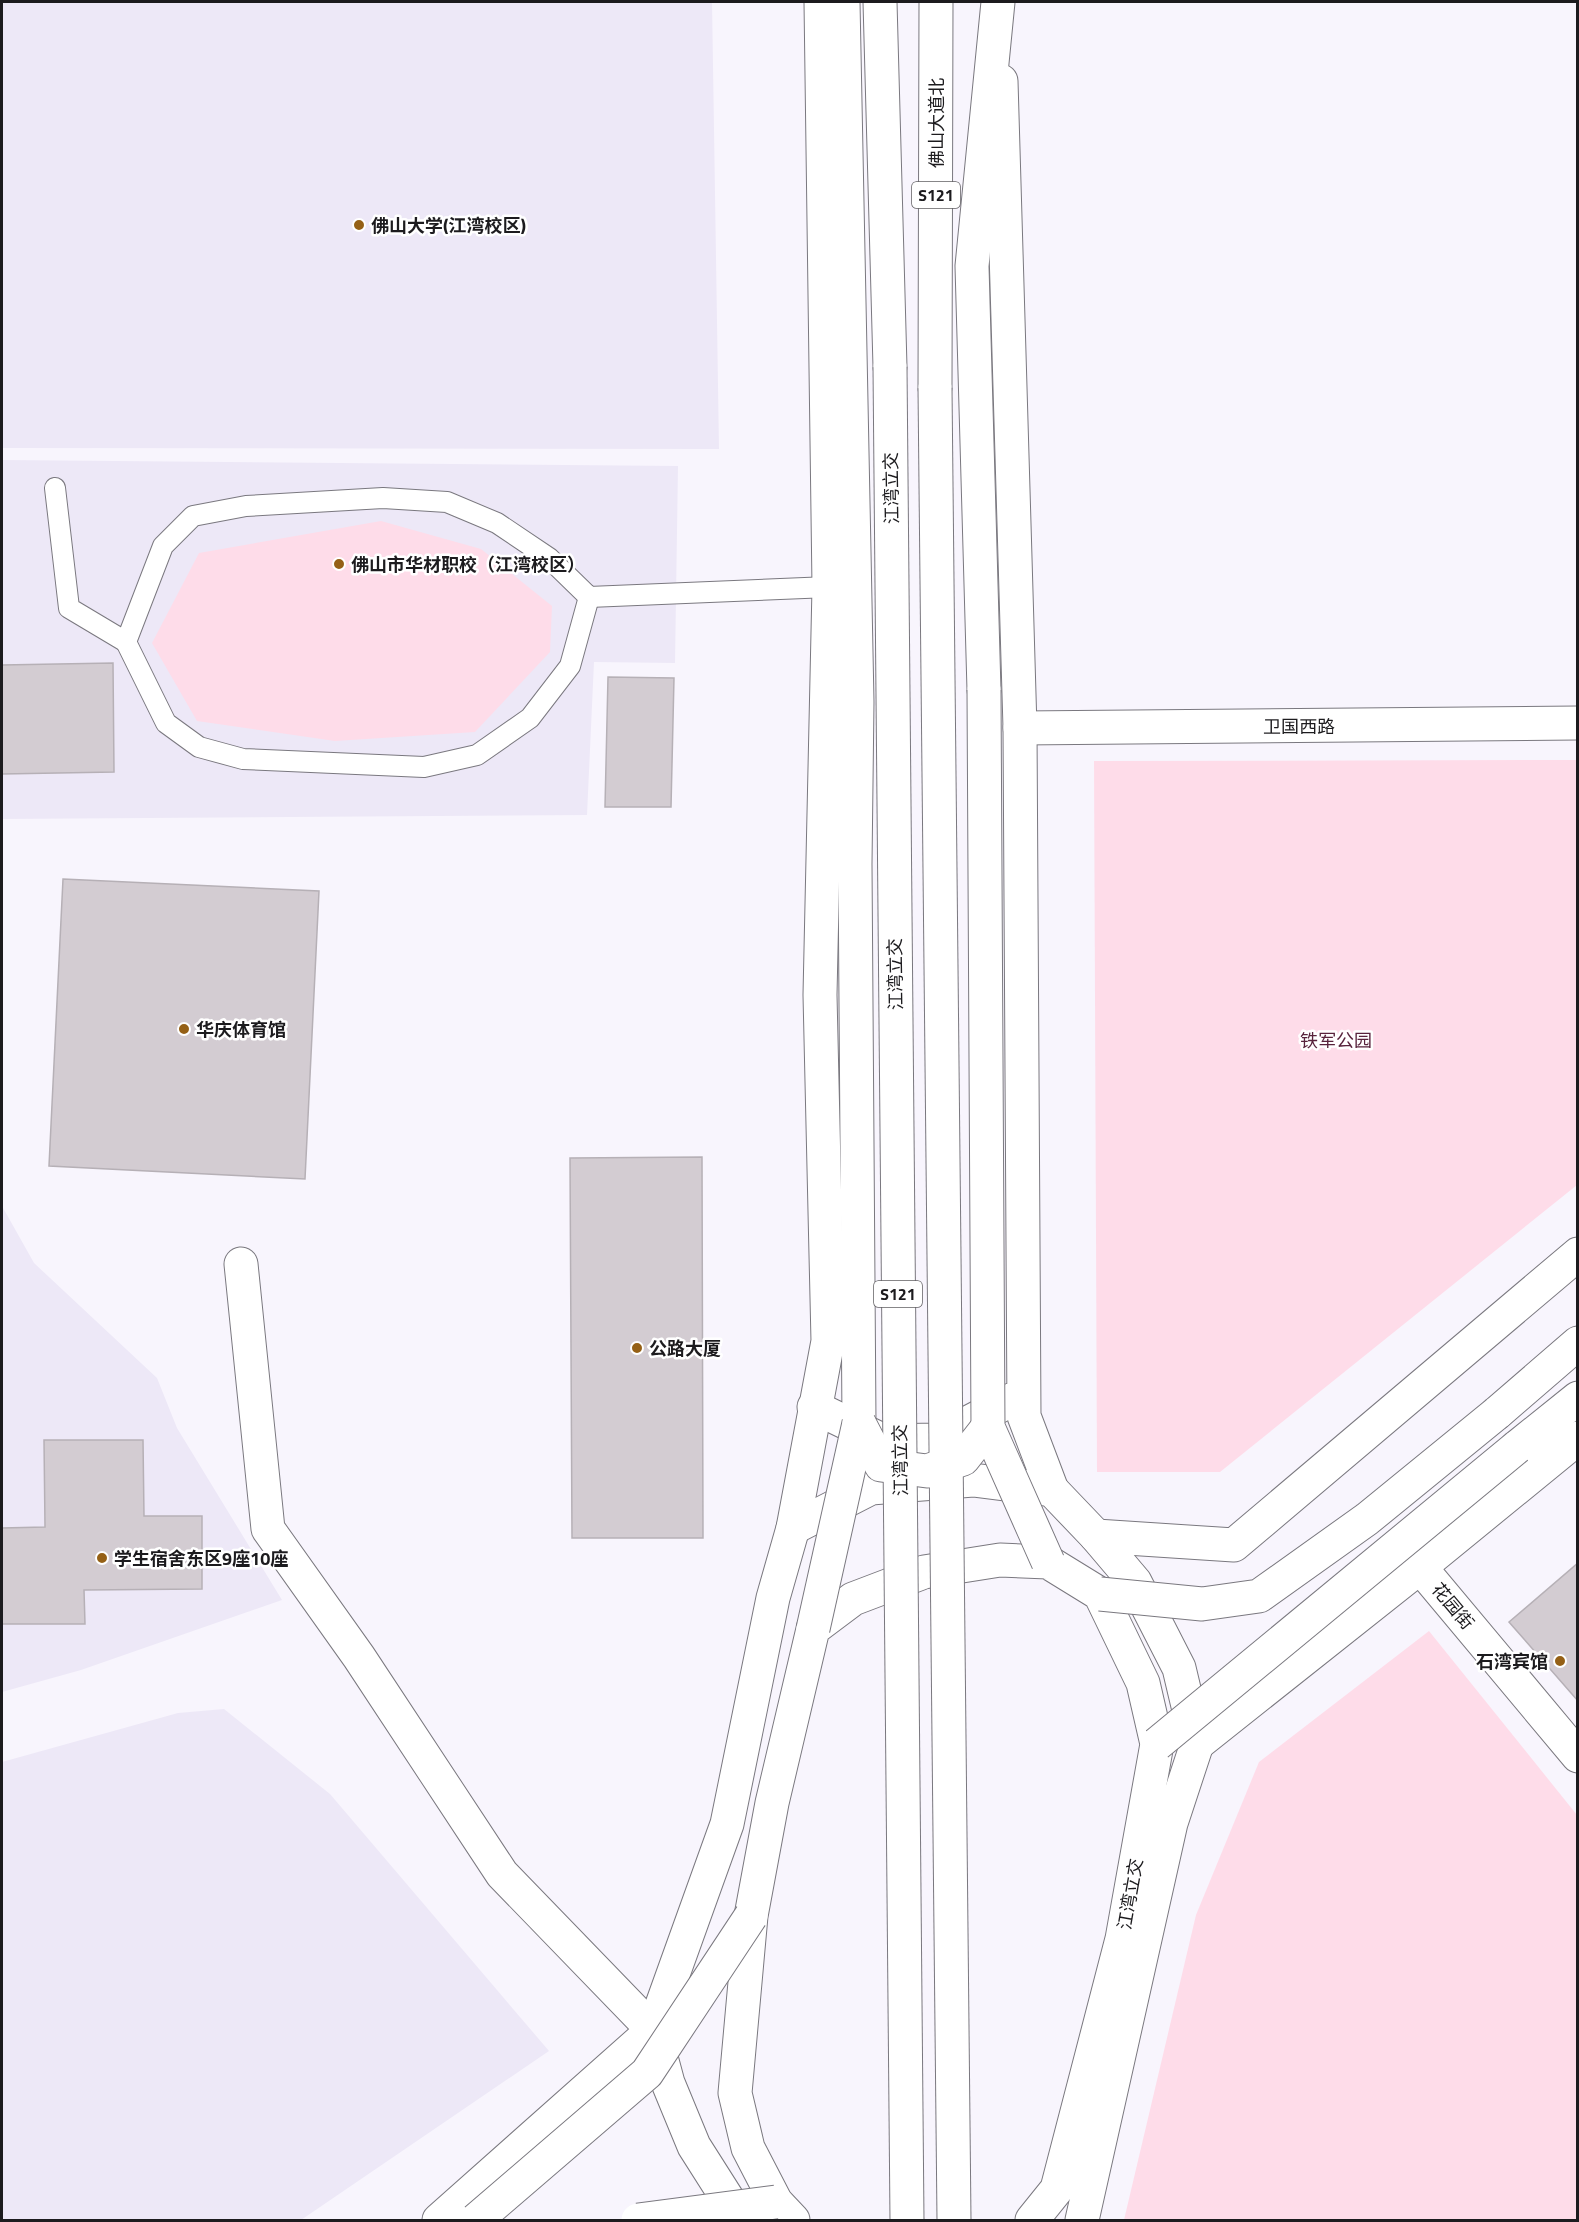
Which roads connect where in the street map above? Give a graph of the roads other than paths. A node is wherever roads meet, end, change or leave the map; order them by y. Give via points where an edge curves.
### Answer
1 (821, 2) edge
2 (843, 2) edge
3 (880, 2) edge
4 (936, 2) edge
5 (998, 2) edge
6 (55, 488) dead end
7 (829, 587) junction
8 (589, 597) junction
9 (126, 642) junction
10 (1578, 723) edge
11 (1020, 728) junction
12 (1578, 1254) edge
13 (241, 1264) dead end
14 (1578, 1343) edge
15 (1025, 1393) junction
16 (1578, 1398) edge
17 (814, 1407) junction
18 (859, 1424) junction
19 (988, 1427) junction
20 (1578, 1438) edge
21 (1052, 1490) junction
22 (793, 1528) junction
23 (1096, 1536) junction
24 (1048, 1562) junction
25 (1420, 1567) junction
26 (1101, 1594) junction
27 (813, 1629) junction
28 (1157, 1744) junction
29 (1197, 1744) junction
30 (1578, 1756) edge
31 (751, 1916) junction
32 (653, 2030) junction
33 (785, 2211) edge
34 (439, 2220) edge
35 (476, 2220) edge
36 (638, 2220) edge
37 (741, 2220) edge
38 (907, 2220) edge
39 (954, 2220) edge
40 (1032, 2220) edge
41 (1082, 2220) edge

1 - 7 main road
2 - 18 main road via 857,702
3 - 38 main road, 江湾立交 / S121, bridge via 890,367
4 - 39 main road, 佛山大道北 / S121, bridge via 935,388
5 - 11 main road
5 - 19 main road, bridge via 972,266 984,690
6 - 9 lane via 69,608
7 - 8 lane
7 - 17 main road via 820,995 828,1341
8 - 9 lane via 549,558 497,523 447,502 383,498 246,506 193,516 163,546
8 - 9 lane via 570,666 530,718 477,755 424,767 243,759 199,747 166,723
10 - 11 main road, 卫国西路
11 - 15 main road
12 - 23 main road via 1234,1545
13 - 32 main road via 268,1529 359,1657 502,1874
14 - 26 main road, bridge via 1367,1519 1259,1596 1202,1604
15 - 17 main road via 935,1440 884,1442
15 - 21 main road via 1024,1416
16 - 28 main road, bridge
17 - 22 main road
18 - 19 main road, bridge via 881,1465 927,1471 963,1459
18 - 27 main road, bridge
19 - 24 main road, bridge
20 - 25 main road
21 - 22 main road via 973,1480 871,1488
21 - 23 main road
22 - 32 main road via 773,1598 727,1824
23 - 29 main road via 1135,1582 1179,1668
24 - 26 main road
24 - 27 main road, bridge via 1000,1560 924,1572 853,1599
25 - 29 main road
25 - 30 main road, 花园街
26 - 28 main road, 江湾立交 via 1143,1683
27 - 31 main road via 772,1803
28 - 40 main road, 江湾立交 via 1122,1939 1057,2189
29 - 41 main road via 1171,1823
31 - 33 main road via 735,2093 748,2148
31 - 35 main road, bridge via 647,2073
32 - 34 main road
32 - 37 main road via 668,2084 694,2146
33 - 36 main road, bridge

